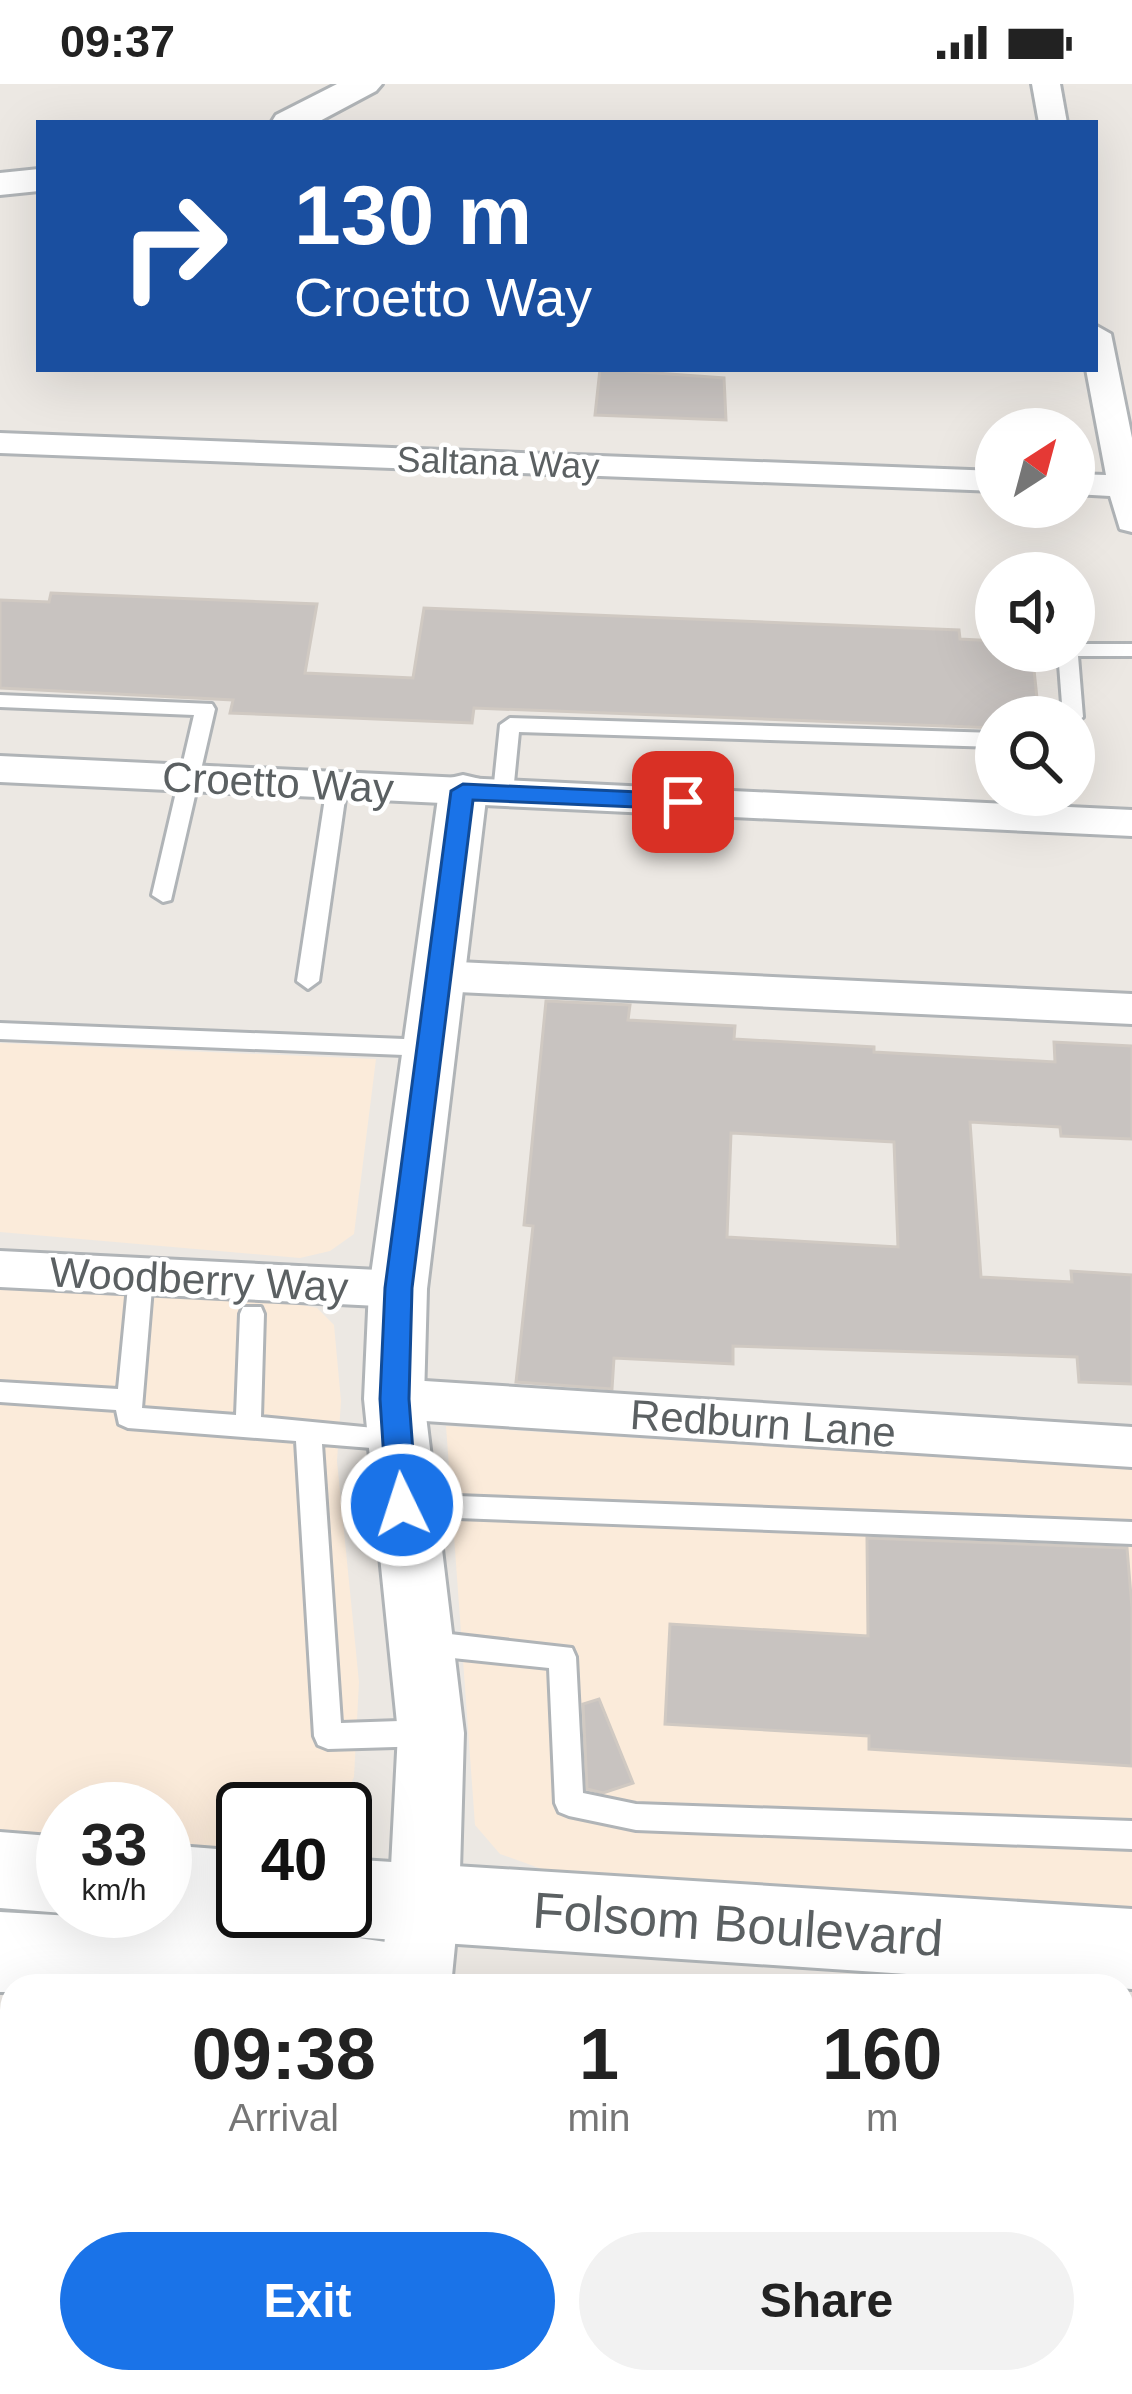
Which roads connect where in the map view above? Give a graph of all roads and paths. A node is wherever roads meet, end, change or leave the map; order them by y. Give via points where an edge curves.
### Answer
1 (364, 84) edge
2 (1046, 84) edge
3 (296, 120) edge
4 (1052, 120) edge
5 (36, 180) edge
6 (0, 184) edge
7 (1098, 349) edge
8 (0, 443) edge
9 (975, 480) edge
10 (1095, 485) edge
11 (1125, 486) junction
12 (1132, 522) edge
13 (1132, 650) edge
14 (1095, 651) edge
15 (0, 701) edge
16 (975, 739) edge
17 (0, 769) edge
18 (190, 778) junction
19 (338, 785) junction
20 (483, 792) junction
21 (1132, 823) edge
22 (163, 895) dead end
23 (437, 976) junction
24 (308, 981) dead end
25 (1132, 1009) edge
26 (0, 1031) edge
27 (429, 1048) junction
28 (0, 1269) edge
29 (141, 1276) junction
30 (398, 1288) junction
31 (252, 1315) dead end
32 (0, 1392) edge
33 (130, 1400) junction
34 (396, 1419) junction
35 (248, 1427) junction
36 (308, 1432) junction
37 (1132, 1447) edge
38 (402, 1505) junction
39 (1132, 1533) edge
40 (421, 1643) junction
41 (431, 1733) junction
42 (1132, 1835) edge
43 (0, 1870) edge
44 (36, 1873) edge
45 (372, 1900) edge
46 (424, 1905) junction
47 (1132, 1948) edge
48 (0, 1952) edge
49 (331, 1974) edge
50 (415, 1974) edge

1 - 3 street
2 - 4 street
5 - 6 street
7 - 11 street
8 - 9 street, Saltana Way
10 - 11 street
11 - 12 street
13 - 14 lane
15 - 18 lane via 205,709
16 - 20 lane via 509,725
17 - 18 street, Croetto Way
18 - 19 street, Croetto Way
18 - 22 lane
19 - 20 street, Croetto Way
19 - 24 lane
20 - 21 street, Croetto Way
20 - 23 street
23 - 25 street
23 - 27 street
26 - 27 lane
27 - 30 street
28 - 29 street, Woodberry Way
29 - 30 street, Woodberry Way
29 - 33 lane
30 - 34 street
31 - 35 lane
32 - 33 lane
33 - 35 lane via 128,1417
34 - 36 lane
34 - 37 street, Redburn Lane
34 - 38 street
35 - 36 lane
36 - 41 lane via 328,1736
38 - 39 lane
38 - 40 street
40 - 41 street
40 - 42 lane via 562,1657 569,1803 636,1817
41 - 46 street
43 - 44 main road
45 - 46 main road, Folsom Boulevard
46 - 47 main road, Folsom Boulevard
46 - 50 street
48 - 49 main road

